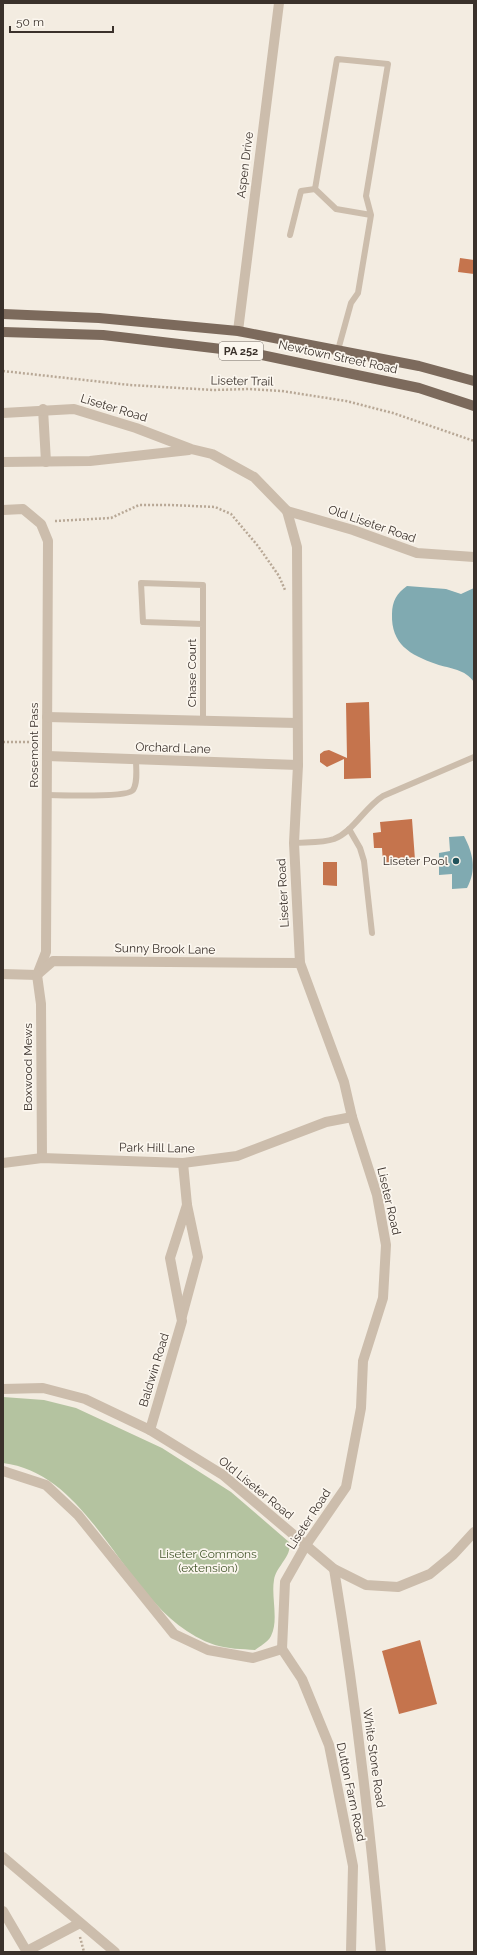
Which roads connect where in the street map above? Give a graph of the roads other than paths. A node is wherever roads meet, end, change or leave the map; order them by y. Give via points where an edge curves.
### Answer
1 (278, 3) edge
2 (315, 188) junction
3 (371, 215) junction
4 (290, 236) dead end
5 (3, 314) edge
6 (238, 331) junction
7 (3, 332) edge
8 (338, 350) junction
9 (474, 381) edge
10 (474, 406) edge
11 (43, 409) junction
12 (3, 413) edge
13 (191, 449) junction
14 (3, 462) edge
15 (46, 462) junction
16 (3, 510) edge
17 (287, 512) junction
18 (474, 557) edge
19 (203, 624) junction
20 (47, 716) junction
21 (202, 721) junction
22 (296, 722) junction
23 (47, 756) junction
24 (474, 757) edge
25 (136, 760) junction
26 (298, 765) junction
27 (47, 795) junction
28 (349, 829) junction
29 (294, 843) junction
30 (372, 933) dead end
31 (300, 963) junction
32 (3, 974) edge
33 (36, 975) junction
34 (352, 1117) junction
35 (42, 1158) junction
36 (3, 1162) edge
37 (184, 1163) junction
38 (187, 1204) junction
39 (182, 1320) junction
40 (3, 1389) edge
41 (150, 1430) junction
42 (3, 1471) edge
43 (474, 1532) edge
44 (306, 1545) junction
45 (334, 1569) junction
46 (282, 1649) junction
47 (3, 1857) edge
48 (3, 1911) edge
49 (80, 1923) junction
50 (27, 1952) edge
51 (115, 1952) edge
52 (351, 1952) edge
53 (381, 1952) edge

1 - 6 street, Aspen Drive
2 - 3 lane via 336,209
2 - 3 lane via 337,59 388,64 366,196
2 - 4 lane via 301,191
3 - 8 lane via 358,293 351,303
5 - 6 main road, Newtown Street Road / PA 252 via 99,318
6 - 8 main road, Newtown Street Road / PA 252
7 - 10 main road, Newtown Street Road / PA 252 via 103,335 248,352 419,388
8 - 9 main road, Newtown Street Road / PA 252 via 419,366
11 - 12 street, Liseter Road
11 - 13 street, Liseter Road via 74,409 136,428
11 - 15 street
13 - 15 street, Liseter Road via 90,461
13 - 17 street, Liseter Road via 212,454 254,477
14 - 15 street, Liseter Road
16 - 20 street, Rosemont Pass via 23,509 41,524 48,541
17 - 18 street, Old Liseter Road via 353,530 417,553
17 - 22 street, Liseter Road via 297,546
19 - 19 lane, Chase Court via 203,585 141,583 143,622
19 - 21 lane, Chase Court
20 - 21 street
20 - 23 street, Rosemont Pass
21 - 22 street
22 - 26 street, Liseter Road
23 - 25 street, Orchard Lane
23 - 27 street, Rosemont Pass
24 - 28 lane via 382,796 373,802
25 - 26 street, Orchard Lane
25 - 27 lane via 134,786 128,793
26 - 29 street, Liseter Road
27 - 33 street, Rosemont Pass via 46,952
28 - 29 lane via 332,840
28 - 30 lane via 364,861
29 - 31 street, Liseter Road
31 - 33 street, Sunny Brook Lane via 53,961
31 - 34 street, Liseter Road via 344,1082
32 - 33 street
33 - 35 street, Boxwood Mews via 41,1004
34 - 37 street, Park Hill Lane via 326,1122 236,1156
34 - 44 street, Liseter Road via 377,1195 386,1245 383,1298 363,1361 361,1408 346,1487
35 - 36 street, Park Hill Lane
35 - 37 street, Park Hill Lane
37 - 38 street, Baldwin Road
38 - 39 street, Baldwin Road via 198,1257
38 - 39 street, Baldwin Road via 170,1258
39 - 41 street, Baldwin Road
40 - 41 street, Old Liseter Road via 43,1388 85,1399
41 - 44 street, Old Liseter Road via 224,1475
42 - 46 street via 46,1485 78,1515 174,1634 208,1650 253,1658
43 - 45 street, Old Liseter Road via 453,1555 430,1574 398,1587 366,1585
44 - 45 street, Old Liseter Road
44 - 46 street, Liseter Road via 286,1582
45 - 53 street, White Stone Road via 372,1837
46 - 52 street, Dutton Farm Road via 302,1679 329,1745 353,1866
47 - 49 street
48 - 50 street
49 - 50 street
49 - 51 street

